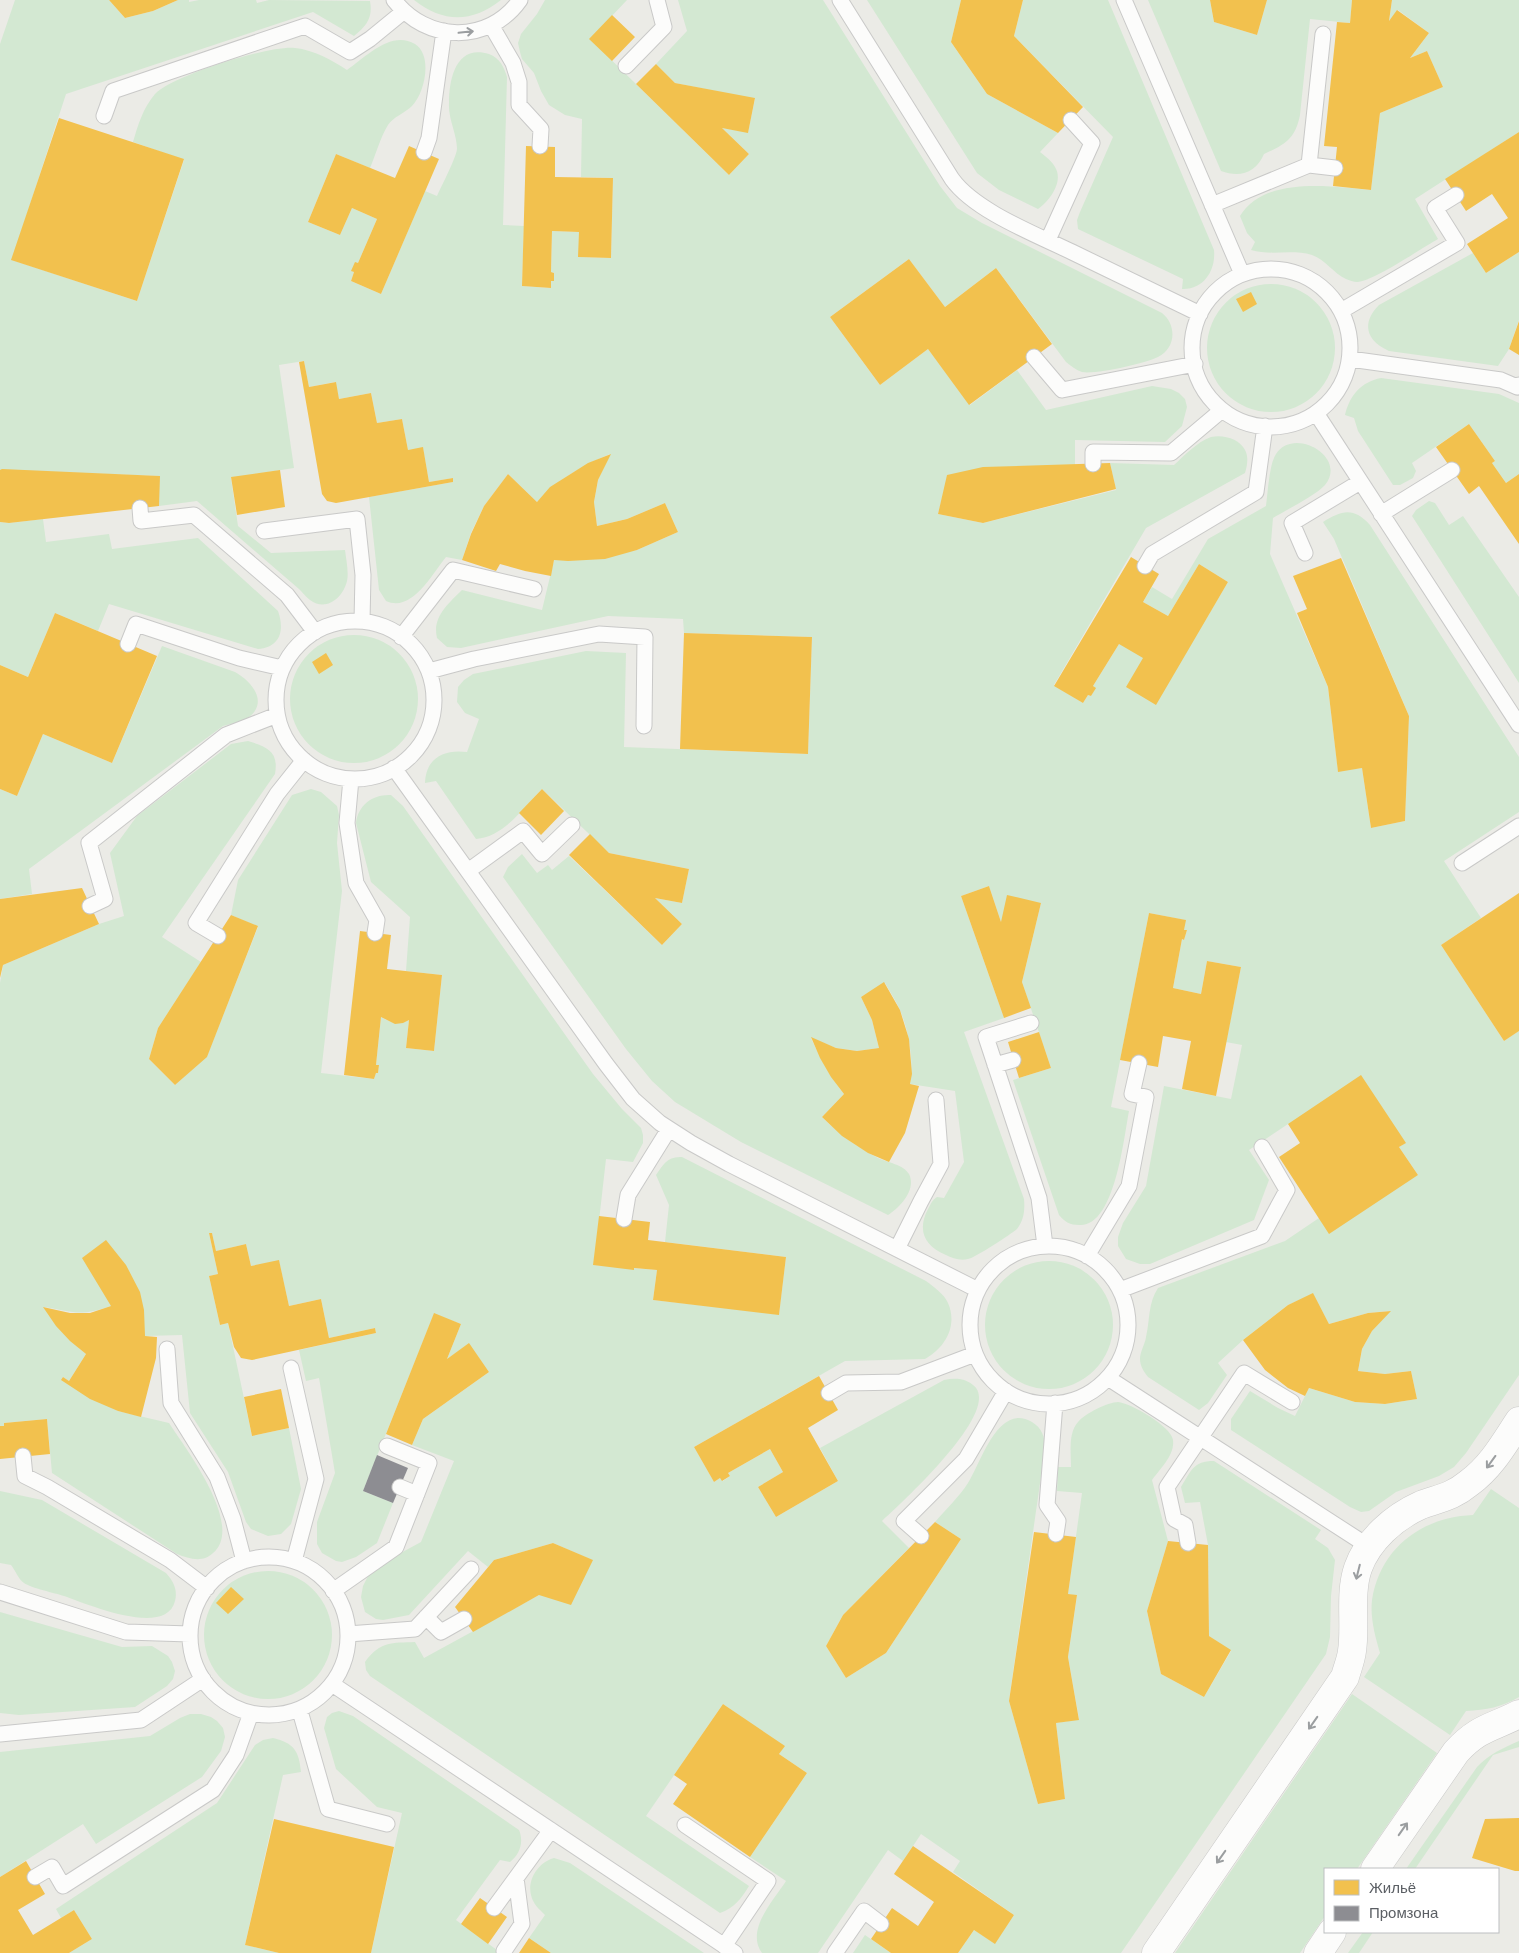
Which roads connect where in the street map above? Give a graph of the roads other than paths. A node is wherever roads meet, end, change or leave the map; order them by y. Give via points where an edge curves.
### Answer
1 (394, 0) edge
2 (520, 0) edge
3 (657, 0) edge
4 (840, 0) edge
5 (1124, 0) edge
6 (403, 12) junction
7 (492, 25) junction
8 (444, 31) junction
9 (1324, 34) dead end
10 (626, 66) dead end
11 (104, 116) dead end
12 (1070, 120) dead end
13 (540, 146) dead end
14 (424, 152) dead end
15 (1309, 165) junction
16 (1334, 168) dead end
17 (1456, 195) dead end
18 (1212, 205) junction
19 (1048, 240) junction
20 (1242, 274) junction
21 (1341, 311) junction
22 (1200, 314) junction
23 (1034, 357) dead end
24 (1350, 359) junction
25 (1195, 364) junction
26 (1519, 384) edge
27 (1222, 410) junction
28 (1316, 413) junction
29 (1265, 426) junction
30 (1093, 464) dead end
31 (1452, 470) dead end
32 (1360, 482) junction
33 (140, 508) dead end
34 (1381, 514) junction
35 (264, 531) dead end
36 (1305, 553) dead end
37 (1145, 566) dead end
38 (534, 589) dead end
39 (362, 621) junction
40 (315, 632) junction
41 (401, 637) junction
42 (128, 644) dead end
43 (282, 668) junction
44 (429, 671) junction
45 (277, 715) junction
46 (1519, 725) edge
47 (644, 726) dead end
48 (304, 760) junction
49 (394, 768) junction
50 (351, 779) junction
51 (572, 825) dead end
52 (1519, 826) edge
53 (1462, 863) dead end
54 (468, 871) junction
55 (90, 906) dead end
56 (375, 933) dead end
57 (218, 936) dead end
58 (1031, 1023) dead end
59 (1013, 1060) dead end
60 (1139, 1064) dead end
61 (995, 1065) junction
62 (936, 1100) dead end
63 (669, 1129) junction
64 (1262, 1147) dead end
65 (624, 1219) dead end
66 (1045, 1246) junction
67 (897, 1249) junction
68 (1087, 1256) junction
69 (978, 1290) junction
70 (1120, 1290) junction
71 (167, 1349) dead end
72 (975, 1354) junction
73 (291, 1368) dead end
74 (1108, 1378) junction
75 (1006, 1391) junction
76 (829, 1393) dead end
77 (1292, 1402) dead end
78 (1055, 1403) junction
79 (1519, 1422) edge
80 (1201, 1437) junction
81 (387, 1446) dead end
82 (23, 1456) dead end
83 (400, 1487) dead end
84 (417, 1494) junction
85 (1056, 1534) dead end
86 (921, 1536) dead end
87 (1188, 1544) dead end
88 (1368, 1546) junction
89 (244, 1561) junction
90 (294, 1561) junction
91 (471, 1569) dead end
92 (207, 1588) junction
93 (333, 1591) junction
94 (0, 1592) edge
95 (426, 1617) junction
96 (464, 1619) dead end
97 (190, 1634) junction
98 (348, 1634) junction
99 (203, 1679) junction
100 (332, 1684) junction
101 (300, 1711) junction
102 (251, 1713) junction
103 (1519, 1714) edge
104 (0, 1734) edge
105 (387, 1824) dead end
106 (685, 1825) dead end
107 (551, 1830) junction
108 (1376, 1868) edge
109 (35, 1877) dead end
110 (516, 1878) junction
111 (494, 1908) dead end
112 (881, 1924) dead end
113 (1331, 1933) edge
114 (729, 1949) edge
115 (504, 1951) dead end
116 (835, 1953) edge
117 (1156, 1953) edge
118 (1318, 1953) edge

1 - 6 lane
2 - 7 lane via 512,11
3 - 10 lane via 664,27
4 - 19 lane via 959,188 977,204
5 - 18 lane
6 - 8 lane via 416,22
6 - 11 lane via 350,52 305,26 113,91
8 -> 7 lane via 476,31
7 - 13 lane via 513,63 519,82 519,106 541,129
8 - 14 lane via 430,138
9 - 15 lane
12 - 19 lane via 1092,143
15 - 16 lane
15 - 18 lane
17 - 21 lane via 1435,208 1457,243
18 - 20 lane
19 - 22 lane
20 - 21 lane via 1276,269 1302,275 1320,285
20 - 22 lane via 1224,284
21 - 24 lane via 1350,338
22 - 25 lane via 1193,336
23 - 25 lane via 1062,390
24 - 26 lane via 1501,380 1517,387
24 - 28 lane via 1334,397
25 - 27 lane via 1208,395
27 - 29 lane via 1240,421
27 - 30 lane via 1172,453 1093,452
28 - 29 lane via 1281,426
28 - 32 lane
29 - 37 lane via 1256,492 1152,554
31 - 34 lane
32 - 34 lane
32 - 36 lane via 1292,524
33 - 40 lane via 141,521 194,515 287,596
34 - 46 lane
35 - 39 lane via 357,519 363,575
38 - 41 lane via 453,570
39 - 40 lane via 348,620
39 - 41 lane via 389,628
40 - 43 lane via 297,646
41 - 44 lane via 420,654
42 - 43 lane via 136,624 239,658
43 - 45 lane via 277,685
44 - 47 lane via 599,634 645,637
44 - 49 lane via 434,693 433,714 426,734 415,751
45 - 48 lane via 290,745
45 - 55 lane via 226,735 89,843 105,900
48 - 50 lane via 333,776
48 - 57 lane via 277,794 196,922
49 - 50 lane via 382,774
49 - 54 lane
50 - 56 lane via 347,823 356,882 377,920
51 - 54 lane via 542,854 526,828
52 - 53 lane
54 - 63 lane via 606,1064 633,1098
58 - 61 lane via 986,1037
59 - 61 lane
60 - 68 lane via 1132,1094 1146,1097 1129,1186
61 - 66 lane via 1039,1198
62 - 67 lane via 941,1164
63 - 65 lane via 628,1195
63 - 67 lane via 729,1164
64 - 70 lane via 1287,1190 1262,1236
66 - 68 lane via 1060,1246
66 - 69 lane via 1020,1251 1001,1261
67 - 69 lane
68 - 70 lane via 1098,1262
69 - 72 lane via 970,1314
70 - 74 lane via 1128,1315 1128,1336 1122,1356
71 - 89 lane via 171,1404 217,1478 233,1518
72 - 75 lane via 986,1372
72 - 76 lane via 902,1382 846,1383
73 - 90 lane via 316,1479
74 - 78 lane via 1078,1398
74 - 80 lane
75 - 78 lane via 1038,1403
75 - 86 lane via 966,1459 904,1521
77 - 80 lane via 1244,1372
78 - 85 lane via 1047,1505 1058,1521
79 -> 88 street via 1487,1468 1468,1484 1395,1520
80 - 87 lane via 1167,1488 1174,1519 1185,1525
80 - 88 lane
81 - 84 lane via 429,1463
82 - 92 lane via 25,1476 170,1560
83 - 84 lane
84 - 93 lane via 396,1547
88 -> 117 street via 1358,1570 1352,1652 1345,1677
89 - 90 lane via 274,1557
89 - 92 lane via 216,1576
90 - 93 lane via 313,1570
91 - 95 lane
92 - 97 lane via 195,1608
93 - 98 lane via 340,1600
94 - 97 lane via 126,1632
95 - 96 lane via 441,1632
95 - 98 lane via 415,1629
97 - 99 lane via 191,1652
98 - 100 lane via 344,1661
99 - 102 lane via 218,1698
99 - 104 lane via 141,1720
100 - 101 lane via 319,1699
100 - 107 lane
101 - 102 lane via 281,1716
101 - 105 lane via 328,1810
102 - 109 lane via 236,1755 213,1790 63,1886 52,1867
108 -> 103 street via 1462,1745 1486,1728
106 - 114 lane via 731,1850 768,1881
107 - 110 lane
107 - 114 lane
110 - 111 lane
110 - 115 lane via 522,1924
112 - 116 lane via 864,1912
113 - 118 street

